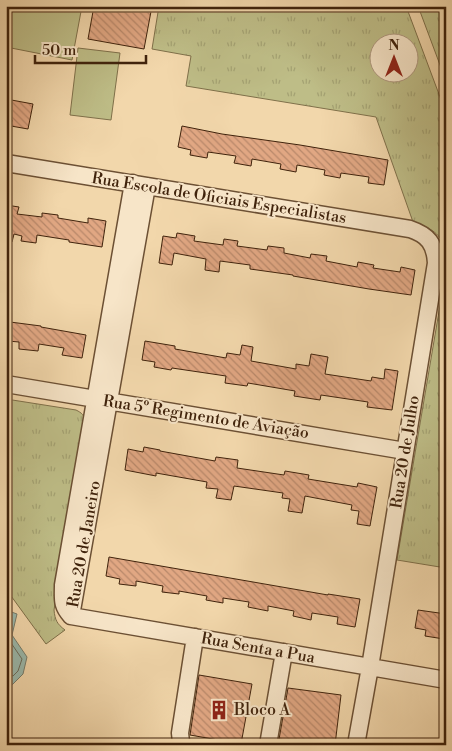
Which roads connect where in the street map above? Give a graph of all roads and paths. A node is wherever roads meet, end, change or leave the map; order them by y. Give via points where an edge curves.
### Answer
1 (6, 163) edge
2 (140, 184) junction
3 (429, 240) joint
4 (6, 384) edge
5 (102, 400) junction
6 (405, 451) junction
7 (71, 616) joint
8 (195, 636) junction
9 (284, 652) junction
10 (370, 667) junction
11 (446, 680) edge
12 (183, 745) edge
13 (268, 745) edge
14 (356, 745) edge

1 - 2 street, Rua Escola de Oficiais Especialistas
2 - 3 street, Rua Escola de Oficiais Especialistas via 410,229 424,234
2 - 5 street, Rua 20 de Janeiro
3 - 6 street, Rua 20 de Julho via 436,253 436,263
4 - 5 street, Rua 5º Regimento de Aviação
5 - 6 street, Rua 5º Regimento de Aviação
5 - 7 street, Rua 20 de Janeiro
6 - 10 street, Rua 20 de Julho
7 - 8 street, Rua Senta a Pua
8 - 9 street, Rua Senta a Pua
8 - 12 street via 180,733
9 - 10 street, Rua Senta a Pua
9 - 13 street
10 - 11 street, Rua Senta a Pua
10 - 14 street, Rua 20 de Julho

